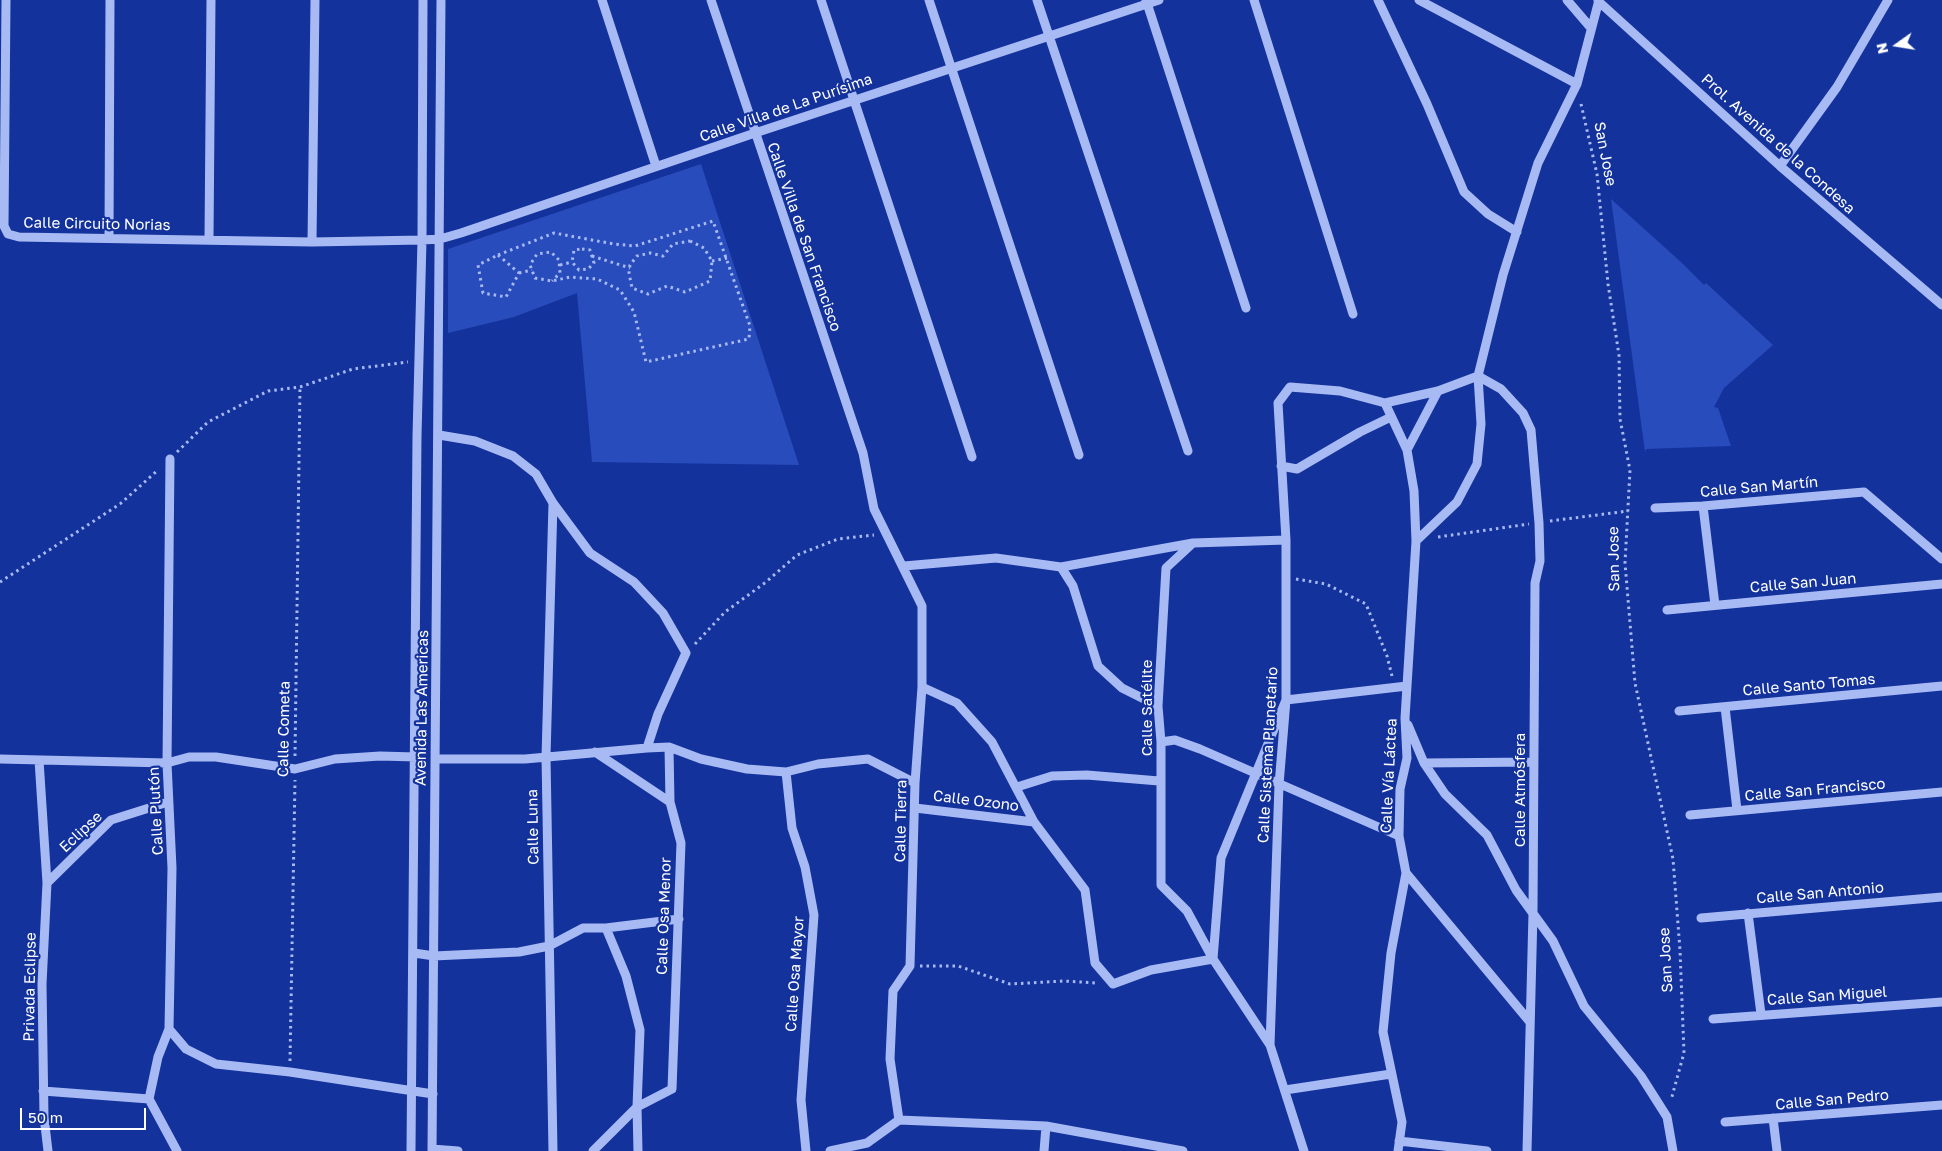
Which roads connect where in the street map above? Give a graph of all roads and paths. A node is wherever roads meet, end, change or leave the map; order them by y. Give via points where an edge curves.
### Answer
1 (6, 0) edge
2 (110, 0) edge
3 (211, 0) edge
4 (315, 0) edge
5 (423, 0) edge
6 (441, 0) edge
7 (602, 0) edge
8 (711, 0) edge
9 (821, 0) edge
10 (929, 0) edge
11 (1037, 0) edge
12 (1159, 0) edge
13 (1254, 0) edge
14 (1378, 0) edge
15 (1419, 0) edge
16 (1567, 0) edge
17 (1599, 0) edge
18 (1888, 0) edge
19 (1147, 2) edge
20 (1591, 28) junction
21 (1049, 35) junction
22 (952, 67) junction
23 (1576, 84) junction
24 (853, 100) junction
25 (755, 133) junction
26 (656, 166) junction
27 (1780, 166) junction
28 (1517, 232) junction
29 (109, 238) junction
30 (209, 239) junction
31 (440, 239) junction
32 (422, 240) junction
33 (312, 242) junction
34 (498, 255) junction
35 (592, 256) junction
36 (727, 258) junction
37 (712, 261) junction
38 (572, 262) junction
39 (560, 265) junction
40 (630, 268) junction
41 (532, 270) junction
42 (519, 273) junction
43 (552, 281) junction
44 (1942, 305) edge
45 (1246, 308) dead end
46 (1354, 314) dead end
47 (418, 360) junction
48 (1478, 376) junction
49 (300, 387) junction
50 (1438, 391) junction
51 (1385, 403) junction
52 (1391, 417) junction
53 (439, 435) junction
54 (1407, 450) junction
55 (1188, 451) dead end
56 (863, 453) joint
57 (1079, 455) dead end
58 (972, 457) dead end
59 (170, 459) junction
60 (1280, 466) junction
61 (553, 503) junction
62 (1703, 506) junction
63 (1656, 508) dead end
64 (1628, 511) junction
65 (1538, 522) junction
66 (886, 538) junction
67 (1286, 540) junction
68 (1416, 541) junction
69 (1193, 543) junction
70 (1942, 559) edge
71 (904, 566) junction
72 (1062, 567) junction
73 (1286, 578) junction
74 (0, 582) edge
75 (1942, 584) edge
76 (1715, 605) junction
77 (1666, 610) dead end
78 (686, 653) junction
79 (1407, 686) junction
80 (1942, 686) edge
81 (922, 687) junction
82 (1395, 688) junction
83 (1286, 700) junction
84 (1158, 706) junction
85 (1725, 707) junction
86 (1679, 711) dead end
87 (1405, 718) junction
88 (1161, 742) junction
89 (669, 747) junction
90 (647, 748) junction
91 (595, 752) junction
92 (416, 757) junction
93 (546, 757) junction
94 (0, 759) edge
95 (435, 759) junction
96 (39, 760) junction
97 (1534, 762) junction
98 (167, 763) junction
99 (1424, 763) junction
100 (295, 769) junction
101 (786, 772) junction
102 (1254, 773) junction
103 (1160, 781) junction
104 (914, 784) junction
105 (1278, 785) junction
106 (1017, 787) junction
107 (1942, 792) edge
108 (168, 802) junction
109 (670, 802) junction
110 (915, 808) junction
111 (1737, 810) junction
112 (1690, 815) dead end
113 (1034, 822) junction
114 (1399, 836) junction
115 (1406, 873) junction
116 (47, 883) junction
117 (1942, 896) edge
118 (1533, 913) junction
119 (1748, 914) junction
120 (1701, 918) dead end
121 (679, 919) junction
122 (606, 928) junction
123 (549, 946) junction
124 (414, 954) junction
125 (434, 956) junction
126 (1212, 959) junction
127 (910, 966) junction
128 (1114, 984) junction
129 (1942, 1002) edge
130 (1761, 1014) junction
131 (1713, 1019) dead end
132 (1530, 1022) junction
133 (169, 1029) junction
134 (1270, 1045) junction
135 (290, 1072) junction
136 (1390, 1074) junction
137 (1286, 1090) junction
138 (412, 1091) junction
139 (43, 1092) junction
140 (432, 1094) junction
141 (149, 1099) junction
142 (1942, 1105) edge
143 (636, 1107) junction
144 (1667, 1117) junction
145 (1773, 1118) junction
146 (899, 1120) junction
147 (1725, 1122) dead end
148 (1046, 1126) junction
149 (1400, 1141) junction
150 (432, 1150) edge
151 (48, 1151) edge
152 (177, 1151) edge
153 (412, 1151) edge
154 (458, 1151) edge
155 (553, 1151) edge
156 (593, 1151) edge
157 (638, 1151) edge
158 (806, 1151) edge
159 (830, 1151) edge
160 (1044, 1151) edge
161 (1183, 1151) edge
162 (1304, 1151) edge
163 (1398, 1151) edge
164 (1486, 1151) edge
165 (1527, 1151) edge
166 (1673, 1151) edge
167 (1777, 1151) edge

1 - 29 street, Calle Circuito Norias via 4,226 8,234 19,238
2 - 29 street
3 - 30 street
4 - 33 street
5 - 32 street, Avenida Las Americas
6 - 31 street, Avenida Las Americas
7 - 26 street
8 - 25 street, Calle Villa de San Francisco
9 - 24 street
10 - 22 street
11 - 21 street
12 - 19 street, Calle Villa de La Purísima
13 - 46 street
14 - 28 street via 1464,192 1488,214
15 - 23 street
16 - 20 street
17 - 20 street
17 - 27 street, Prol. Avenida de la Condesa
18 - 27 street via 1836,87
19 - 21 street, Calle Villa de La Purísima
19 - 45 street
20 - 23 street
21 - 22 street, Calle Villa de La Purísima
21 - 55 street
22 - 24 street, Calle Villa de La Purísima
22 - 57 street
23 - 28 street via 1538,163
23 - 64 path, San Jose via 1597,174 1618,355 1620,419 1630,470
24 - 25 street, Calle Villa de La Purísima
24 - 58 street
25 - 26 street, Calle Villa de La Purísima
25 - 56 street, Calle Villa de San Francisco
26 - 31 street, Calle Villa de La Purísima
27 - 44 street, Prol. Avenida de la Condesa
28 - 48 street
29 - 30 street, Calle Circuito Norias
30 - 33 street, Calle Circuito Norias
31 - 32 street, Calle Villa de La Purísima
31 - 53 street, Avenida Las Americas
32 - 33 street, Calle Circuito Norias
32 - 47 street, Avenida Las Americas
34 - 36 path via 554,233 635,246 713,221
34 - 42 path
34 - 42 path via 478,265 483,293 506,297
35 - 38 path via 590,250 574,250
35 - 38 path via 594,263 588,269 579,270
35 - 40 path
36 - 37 path
36 - 43 path via 750,326 748,339 646,362 634,312 620,290 597,279
37 - 40 path via 704,248 690,241 673,244 663,256 650,253 637,256
37 - 40 path via 710,280 685,292 667,286 648,294 632,288
38 - 39 path
39 - 41 path via 551,252 537,254 530,265
39 - 43 path via 560,273
41 - 42 path
41 - 43 path via 535,278
47 - 49 path via 353,370
47 - 92 street, Avenida Las Americas
48 - 50 street
48 - 65 street, Calle Atmósfera via 1500,389 1523,414 1531,430
48 - 68 street via 1480,424 1477,464 1457,502
49 - 59 path via 268,391 208,422
49 - 100 path, Calle Cometa
50 - 51 street
50 - 54 street
51 - 52 street, Calle Vía Láctea
51 - 60 street, Calle Sistema Planetario via 1340,391 1290,387 1278,404
52 - 54 street, Calle Vía Láctea
52 - 60 street via 1297,469
53 - 61 street via 475,441 514,456 536,474
53 - 95 street, Avenida Las Americas
54 - 68 street, Calle Vía Láctea via 1414,491
56 - 66 street, Calle Tierra via 874,509
59 - 74 path via 120,504
59 - 98 street, Calle Plutón
60 - 67 street, Calle Sistema Planetario
61 - 78 street via 590,553 634,582 663,613
61 - 93 street, Calle Luna
62 - 63 street, Calle San Martín
62 - 70 street, Calle San Martín via 1864,492
62 - 76 street
64 - 65 path
64 - 144 path, San Jose via 1625,563 1636,682 1673,858 1680,950 1684,1053
65 - 68 path
65 - 97 street, Calle Atmósfera via 1540,561 1535,583
66 - 71 street, Calle Tierra
66 - 78 path via 881,534 838,539 797,555 725,612
67 - 69 street
67 - 73 street, Calle Sistema Planetario
68 - 79 street, Calle Vía Láctea
69 - 72 street
69 - 84 street, Calle Satélite via 1166,568
71 - 72 street via 996,558
71 - 81 street, Calle Tierra via 922,606
72 - 84 street via 1073,586 1098,666 1122,688
73 - 82 path via 1326,584 1366,604 1387,656
73 - 83 street, Calle Sistema Planetario
75 - 76 street, Calle San Juan
76 - 77 street, Calle San Juan
78 - 90 street via 658,714
79 - 82 street
79 - 87 street, Calle Vía Láctea
80 - 85 street, Calle Santo Tomas
81 - 104 street, Calle Tierra
81 - 106 street via 957,703 992,742
82 - 83 street
83 - 102 street
83 - 105 street, Calle Sistema Planetario
84 - 88 street, Calle Satélite
85 - 86 street, Calle Santo Tomas
85 - 111 street
87 - 99 street
87 - 114 street, Calle Vía Láctea via 1406,758 1400,789
88 - 102 street via 1174,740
88 - 103 street, Calle Satélite
89 - 90 street
89 - 101 street via 701,759 747,769
89 - 109 street, Calle Osa Menor
90 - 91 street
91 - 93 street
91 - 109 street
92 - 100 street via 335,759
92 - 124 street, Avenida Las Americas
93 - 95 street
93 - 123 street, Calle Luna
94 - 96 street
95 - 125 street, Avenida Las Americas
96 - 98 street
96 - 116 street, Privada Eclipse
97 - 99 street
97 - 118 street, Calle Atmósfera
98 - 100 street via 189,757 216,757
98 - 108 street, Calle Plutón
99 - 118 street via 1445,794 1487,834 1516,890
100 - 135 path, Calle Cometa
101 - 104 street via 818,764 868,759
101 - 158 street, Calle Osa Mayor via 792,828 806,867 814,915 801,1100
102 - 105 street
102 - 126 street via 1221,858
103 - 106 street, Calle Ozono via 1087,775 1052,776
103 - 126 street, Calle Satélite via 1161,885 1187,911
104 - 110 street, Calle Tierra
105 - 114 street
105 - 134 street, Calle Sistema Planetario
106 - 113 street
107 - 111 street, Calle San Francisco
108 - 116 street, Eclipse via 112,820
108 - 133 street, Calle Plutón via 172,868
109 - 121 street, Calle Osa Menor via 681,843
110 - 113 street, Calle Ozono
110 - 127 street, Calle Tierra
111 - 112 street, Calle San Francisco
113 - 128 street via 1085,890 1095,963
114 - 115 street, Calle Vía Láctea
115 - 132 street
115 - 136 street, Calle Vía Láctea via 1391,953 1383,1032
116 - 139 street, Privada Eclipse via 42,984
117 - 119 street, Calle San Antonio
118 - 132 street, Calle Atmósfera
118 - 144 street via 1553,941 1584,1006 1641,1076
119 - 120 street, Calle San Antonio
119 - 130 street
121 - 122 street
121 - 143 street, Calle Osa Menor via 672,1089
122 - 123 street via 583,928
122 - 143 street via 626,976 640,1030
123 - 125 street via 519,952
123 - 155 street, Calle Luna
124 - 125 street
124 - 138 street, Avenida Las Americas
125 - 140 street, Avenida Las Americas
126 - 128 street via 1151,970
126 - 134 street
127 - 128 path via 958,966 1010,984 1064,981
127 - 146 street via 893,991 890,1059
129 - 130 street, Calle San Miguel
130 - 131 street, Calle San Miguel
132 - 165 street, Calle Atmósfera
133 - 135 street via 186,1049 216,1064
133 - 141 street, Calle Plutón via 158,1058
134 - 137 street
135 - 138 street
136 - 137 street
136 - 149 street, Calle Vía Láctea via 1402,1122
137 - 162 street
138 - 140 street
138 - 153 street, Avenida Las Americas
139 - 141 street
139 - 151 street
140 - 150 street, Avenida Las Americas
141 - 152 street
142 - 145 street, Calle San Pedro
143 - 156 street
143 - 157 street
144 - 166 street
145 - 147 street, Calle San Pedro
145 - 167 street
146 - 148 street
146 - 159 street via 867,1143
148 - 160 street
148 - 161 street
149 - 163 street, Calle Vía Láctea
149 - 164 street
150 - 154 street

